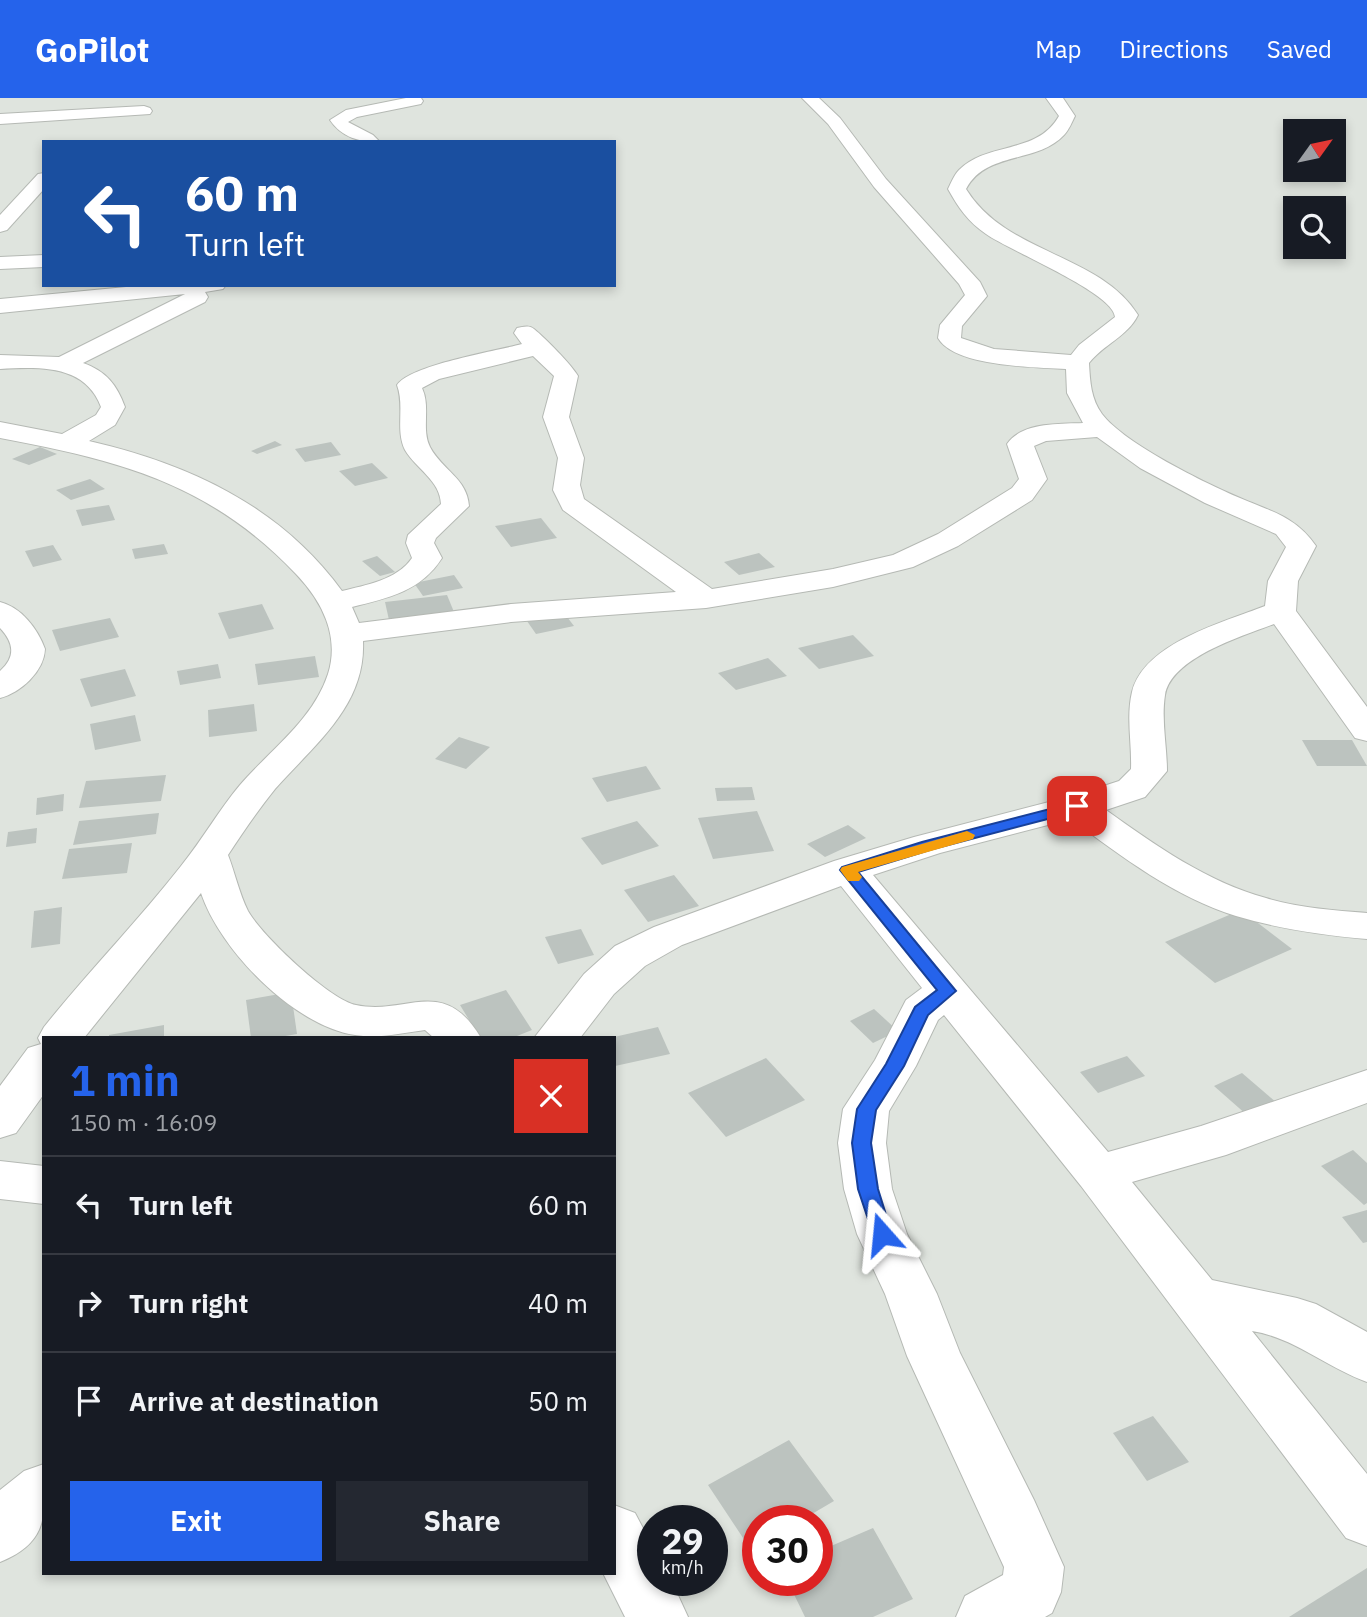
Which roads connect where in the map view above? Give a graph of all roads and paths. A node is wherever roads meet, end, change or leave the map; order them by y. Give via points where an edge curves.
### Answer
1 (810, 98) edge
2 (1054, 98) edge
3 (415, 101) dead end
4 (148, 104) edge
5 (0, 119) edge
6 (102, 130) dead end
7 (370, 140) edge
8 (9, 187) dead end
9 (37, 187) edge
10 (0, 226) edge
11 (42, 261) edge
12 (0, 263) edge
13 (195, 287) edge
14 (212, 287) edge
15 (0, 306) edge
16 (0, 362) edge
17 (1077, 363) junction
18 (61, 365) junction
19 (0, 429) edge
20 (1102, 429) junction
21 (66, 443) junction
22 (706, 598) junction
23 (335, 602) junction
24 (0, 611) edge
25 (1280, 611) junction
26 (347, 634) junction
27 (0, 688) edge
28 (1366, 730) edge
29 (1077, 806) junction
30 (209, 855) junction
31 (848, 870) junction
32 (1367, 926) edge
33 (947, 991) junction
34 (62, 1036) edge
35 (457, 1036) edge
36 (558, 1036) edge
37 (42, 1062) edge
38 (1367, 1086) edge
39 (0, 1121) edge
40 (1098, 1173) junction
41 (0, 1180) edge
42 (42, 1185) edge
43 (1195, 1299) junction
44 (1367, 1359) edge
45 (42, 1492) edge
46 (1367, 1519) edge
47 (0, 1534) edge
48 (616, 1537) edge
49 (657, 1617) edge
50 (987, 1617) edge

1 - 17 street via 969,282 976,296 951,326 952,343 991,356
2 - 17 street via 1067,116 1050,140 984,163 962,179 957,189 973,215 989,227 1113,295 1126,309 1124,320 1087,349
3 - 7 street via 338,120 346,131
4 - 5 street
4 - 6 street
8 - 9 street
9 - 10 street
11 - 12 street
13 - 15 street
14 - 18 street
16 - 18 street
17 - 20 street via 1079,393
18 - 21 street via 97,377 111,393 113,407 106,420
19 - 21 street
20 - 22 street via 1024,439 1020,444 1033,479 1022,494 948,540 903,561 833,578
20 - 25 street via 1172,476 1286,528 1301,545 1283,581
21 - 23 street via 186,481 239,508 300,560
22 - 23 street via 573,504 565,485 571,455 558,431 556,416 565,373 530,340 409,385 416,405 418,450 446,480 455,506 422,535 420,543 427,558 414,574
22 - 26 street via 511,613
23 - 26 street
24 - 27 street via 20,630 29,657
25 - 28 street
25 - 29 street via 1192,646 1170,663 1151,685 1149,771 1132,789
26 - 30 street via 340,688 321,718 253,793
29 - 31 street
29 - 32 street via 1175,873 1221,895 1276,914
30 - 34 street
30 - 35 street via 230,915 307,996 349,1020 428,1015 447,1023
31 - 33 street
31 - 36 street via 668,936 630,956
33 - 40 street
33 - 50 street via 921,1012 866,1109 862,1143 868,1189 882,1234 1034,1567 1031,1592
37 - 39 street
38 - 40 street via 1209,1142
40 - 43 street
41 - 42 street
43 - 44 street via 1297,1320
43 - 46 street
45 - 47 street
48 - 49 street

